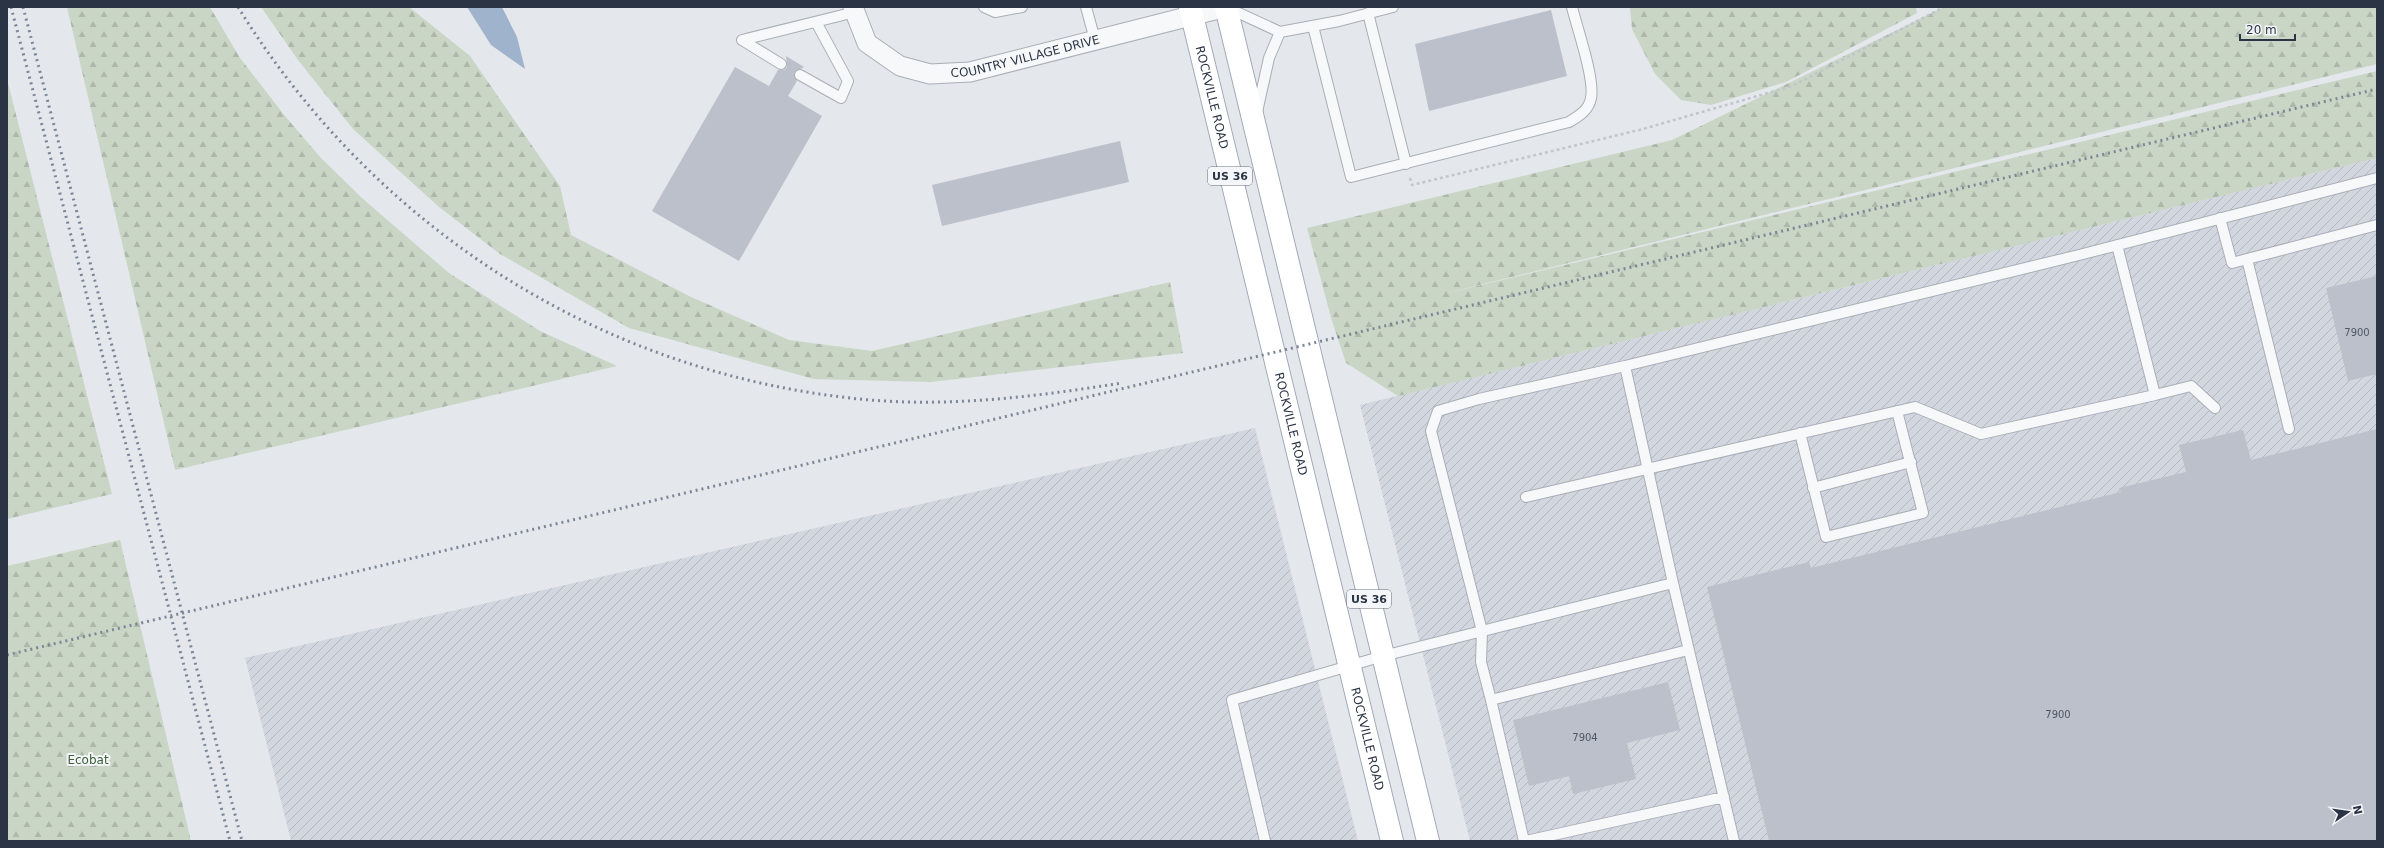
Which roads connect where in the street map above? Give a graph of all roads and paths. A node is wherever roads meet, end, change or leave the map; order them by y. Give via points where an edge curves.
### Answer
1 (984, 7) edge
2 (1022, 7) edge
3 (1086, 7) edge
4 (1226, 7) edge
5 (1393, 7) edge
6 (1572, 7) edge
7 (1944, 7) edge
8 (854, 10) edge
9 (1191, 11) edge
10 (1368, 13) junction
11 (816, 22) junction
12 (1313, 26) junction
13 (1280, 32) junction
14 (1095, 40) junction
15 (782, 64) dead end
16 (800, 75) dead end
17 (1255, 126) junction
18 (1406, 164) junction
19 (2377, 178) edge
20 (2220, 218) junction
21 (2377, 225) edge
22 (2117, 245) junction
23 (2247, 259) junction
24 (1624, 366) junction
25 (2155, 395) junction
26 (2215, 408) dead end
27 (1898, 411) junction
28 (2288, 429) dead end
29 (1800, 434) junction
30 (1911, 462) junction
31 (1648, 469) junction
32 (1812, 488) junction
33 (1526, 497) dead end
34 (1673, 583) junction
35 (1482, 631) junction
36 (1688, 650) junction
37 (1383, 656) junction
38 (1349, 666) junction
39 (1491, 700) junction
40 (1724, 797) junction
41 (1265, 841) edge
42 (1392, 841) edge
43 (1428, 841) edge
44 (1525, 841) edge
45 (1734, 841) edge

1 - 2 lane via 995,12
3 - 14 lane
4 - 9 street, COUNTRY VILLAGE DRIVE
4 - 13 lane
4 - 17 main road, US 36
5 - 10 lane
6 - 18 lane via 1592,84 1592,97 1588,107 1580,115 1569,122
7 - 18 path via 1792,86 1643,129 1412,185
8 - 11 lane
8 - 14 street, COUNTRY VILLAGE DRIVE via 867,43 900,66 930,74 970,72
9 - 14 street, COUNTRY VILLAGE DRIVE
9 - 38 main road, ROCKVILLE ROAD / US 36
10 - 12 lane
10 - 18 lane
11 - 15 lane via 742,40
11 - 16 lane via 848,81 841,98
12 - 13 lane
12 - 18 lane via 1351,177
13 - 17 lane via 1269,58
17 - 37 main road, US 36
19 - 20 lane
20 - 22 lane
20 - 23 lane via 2232,263
21 - 23 lane
22 - 24 lane
22 - 25 lane
23 - 28 lane
24 - 31 lane
24 - 35 lane via 1479,399 1438,411 1431,431
25 - 26 lane via 2191,386
25 - 27 lane via 1981,434 1915,407
27 - 29 lane
27 - 30 lane
29 - 31 lane
29 - 32 lane
30 - 32 lane
30 - 32 lane via 1923,512 1826,537
31 - 33 lane
31 - 34 lane
34 - 35 lane
34 - 36 lane
35 - 37 lane
35 - 39 lane via 1481,662
36 - 39 lane
36 - 40 lane
37 - 38 lane
37 - 43 main road, US 36
38 - 41 lane via 1232,700
38 - 42 main road, ROCKVILLE ROAD / US 36
39 - 44 lane
40 - 44 lane
40 - 45 lane

